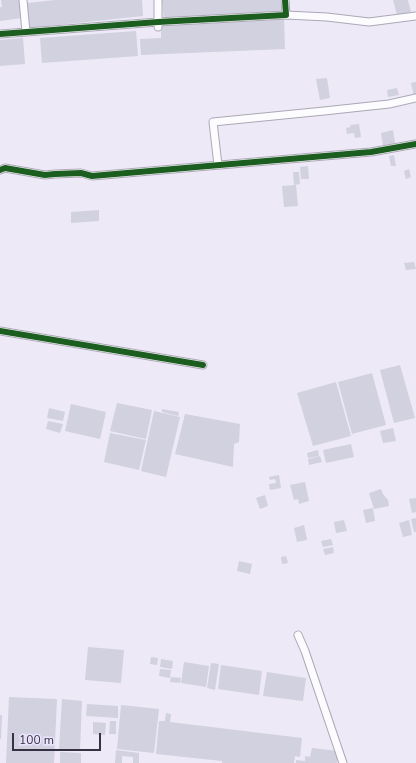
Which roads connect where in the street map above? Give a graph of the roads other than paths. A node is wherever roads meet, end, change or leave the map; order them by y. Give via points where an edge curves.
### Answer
1 (23, 0) edge
2 (158, 0) edge
3 (285, 0) edge
4 (286, 14) junction
5 (416, 16) edge
6 (158, 24) junction
7 (26, 32) junction
8 (0, 34) edge
9 (416, 98) edge
10 (416, 144) edge
11 (218, 165) junction
12 (0, 170) edge
13 (0, 331) edge
14 (203, 365) dead end
15 (298, 635) dead end
16 (343, 763) edge

1 - 7 street
2 - 6 street
3 - 4 street
4 - 5 street via 369,22
4 - 6 street
6 - 7 street
7 - 8 street
9 - 11 street via 389,104 213,122
10 - 11 street via 371,152
11 - 12 street via 92,176 81,173 45,176 5,168
13 - 14 street
15 - 16 street via 306,651

